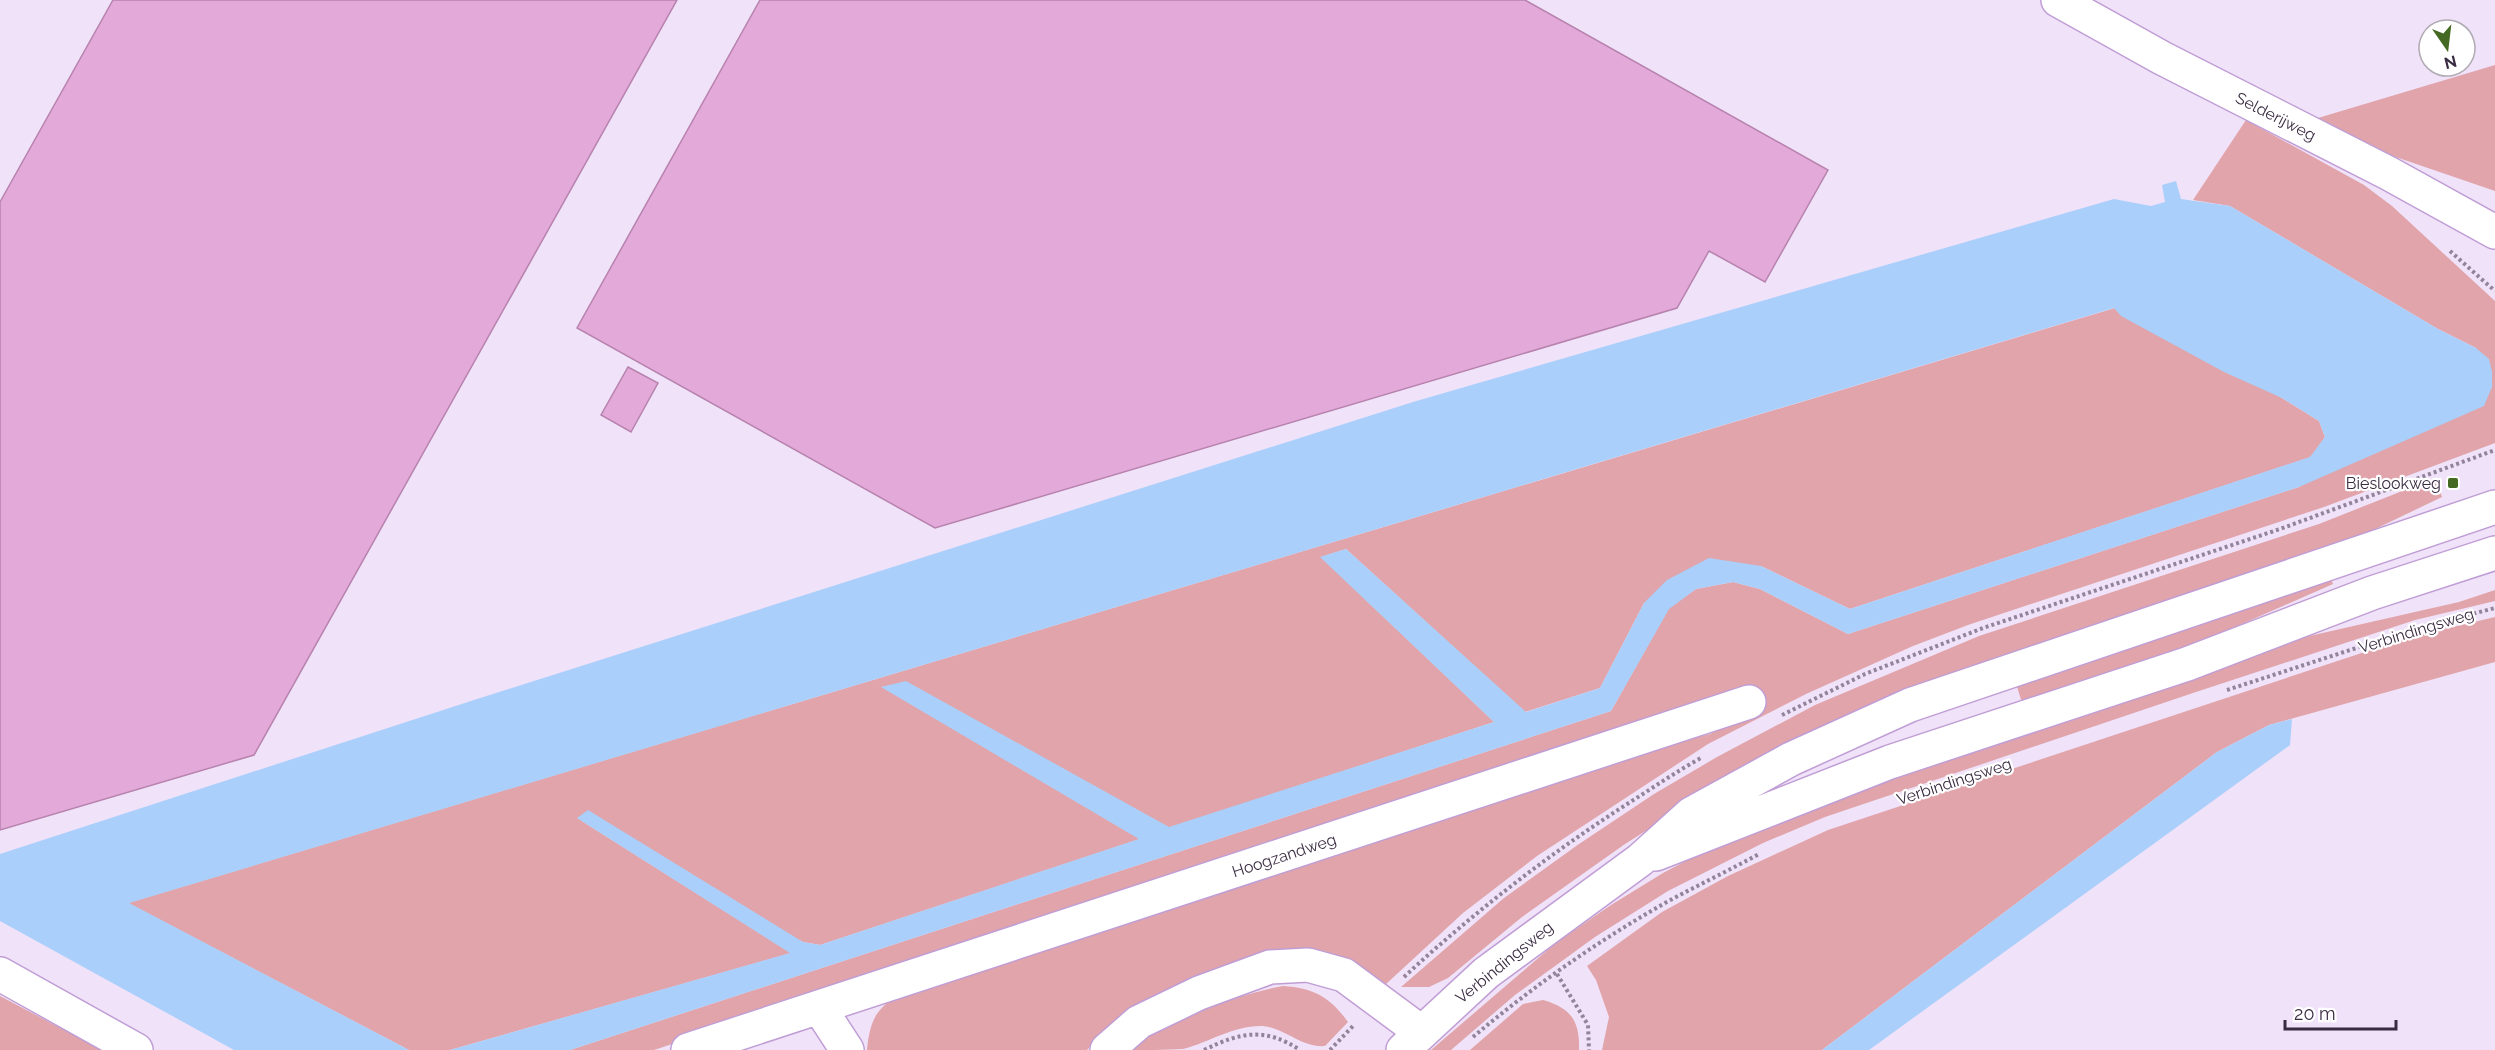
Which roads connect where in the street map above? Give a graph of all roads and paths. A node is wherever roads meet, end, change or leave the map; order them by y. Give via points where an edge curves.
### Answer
1 (2058, 0) edge
2 (2495, 232) edge
3 (2495, 507) edge
4 (2495, 553) edge
5 (2495, 608) edge
6 (2219, 692) dead end
7 (1749, 702) dead end
8 (1770, 849) dead end
9 (1640, 860) junction
10 (1529, 872) dead end
11 (0, 974) edge
12 (1557, 974) junction
13 (1379, 1000) junction
14 (819, 1007) junction
15 (1412, 1041) edge
16 (1466, 1044) dead end
17 (136, 1050) edge
18 (688, 1050) edge
19 (847, 1050) edge
20 (1107, 1050) edge
21 (1204, 1050) edge
22 (1300, 1050) edge
23 (1330, 1050) edge
24 (1589, 1050) edge

1 - 2 street, Selderijweg
3 - 9 street, Verbindingsweg via 1910,705 1791,759 1691,814
4 - 9 street, Verbindingsweg via 2343,603 2187,664 1890,762
5 - 6 path, Verbindingsweg via 2418,628
7 - 14 street, Hoogzandweg
8 - 12 path via 1665,903
9 - 15 street, Verbindingsweg via 1486,973
10 - 13 path via 1455,930
11 - 17 street
12 - 16 path via 1510,1006
12 - 24 path via 1588,1025
13 - 15 street
13 - 20 street via 1344,975 1308,965 1270,967 1199,993 1139,1022
13 - 23 path
14 - 18 street, Hoogzandweg
14 - 19 street
21 - 22 path via 1255,1033 1283,1038

